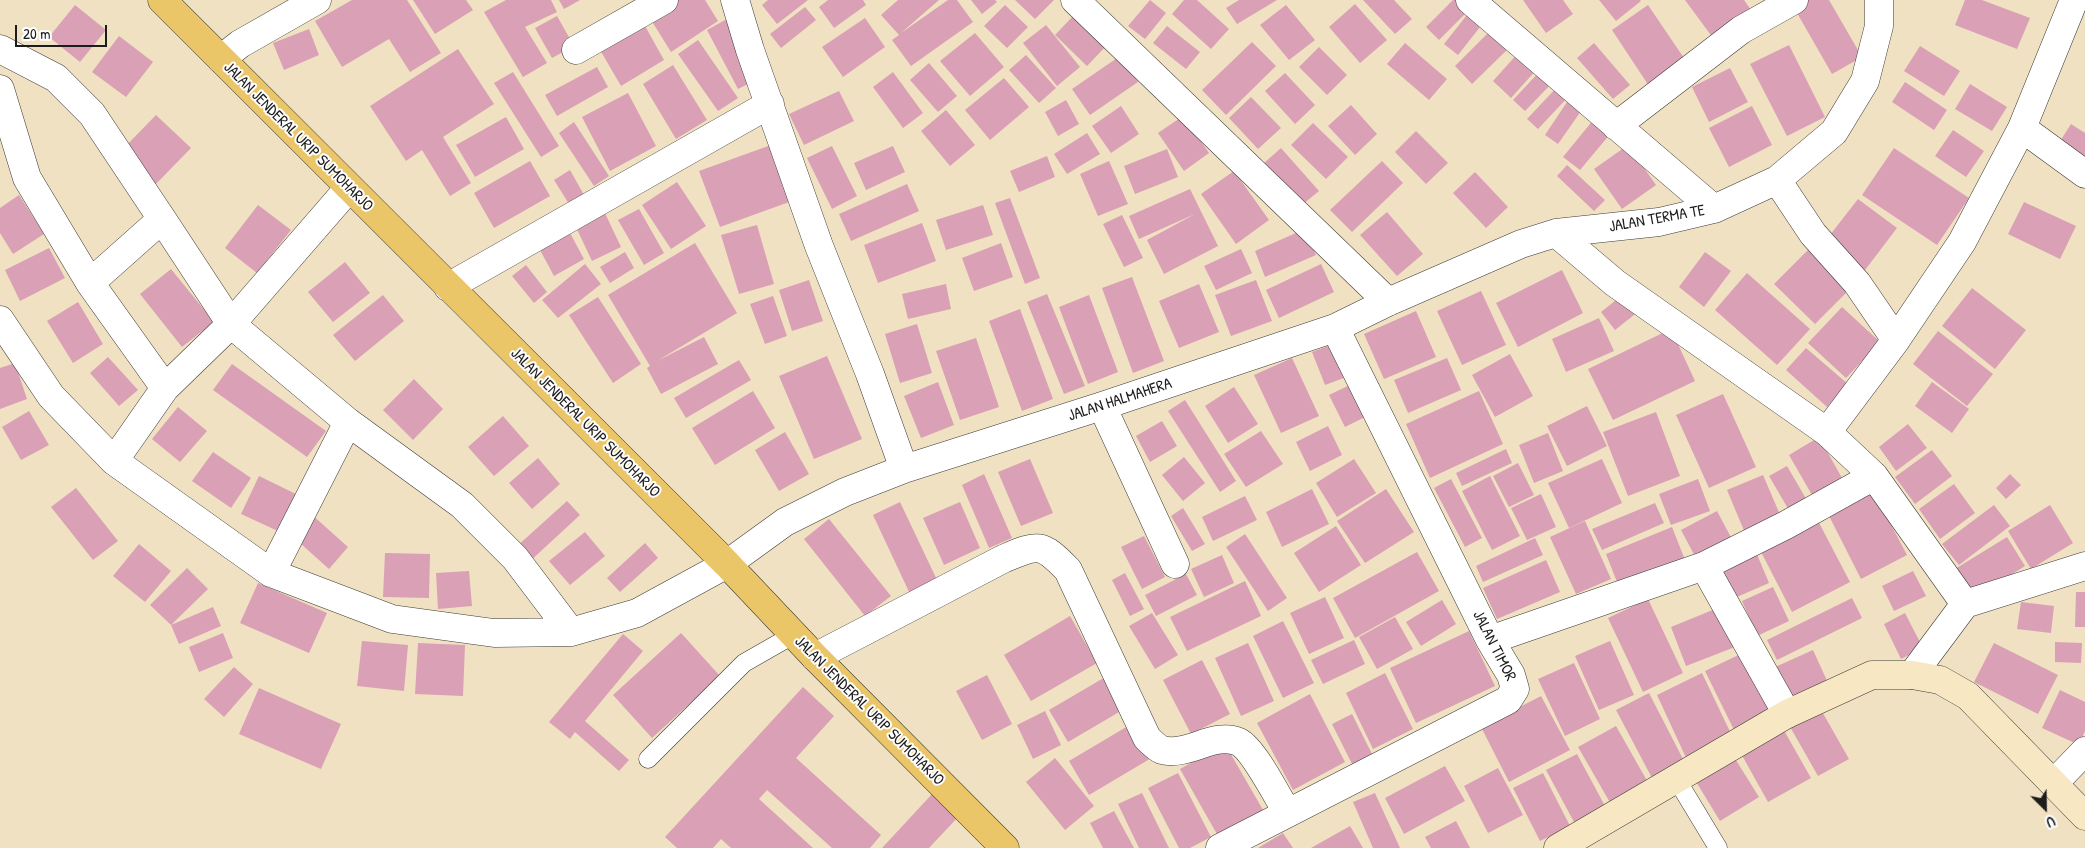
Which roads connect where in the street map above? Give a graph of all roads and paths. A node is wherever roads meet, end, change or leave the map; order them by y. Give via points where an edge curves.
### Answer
1 (162, 0) edge
2 (316, 0) edge
3 (664, 0) edge
4 (736, 0) edge
5 (1075, 0) edge
6 (1470, 0) edge
7 (1794, 0) edge
8 (1878, 0) edge
9 (2074, 0) edge
10 (0, 50) edge
11 (576, 50) dead end
12 (221, 59) junction
13 (0, 89) edge
14 (770, 104) junction
15 (1616, 126) junction
16 (2022, 128) junction
17 (2085, 174) edge
18 (1777, 180) junction
19 (349, 188) junction
20 (1714, 209) junction
21 (162, 219) junction
22 (1556, 233) junction
23 (90, 283) junction
24 (448, 288) junction
25 (1388, 302) junction
26 (0, 320) edge
27 (231, 324) junction
28 (1335, 328) junction
29 (1896, 340) junction
30 (165, 388) junction
31 (1102, 406) junction
32 (348, 422) junction
33 (1827, 432) junction
34 (114, 461) junction
35 (904, 469) junction
36 (1874, 476) junction
37 (727, 564) junction
38 (1175, 564) dead end
39 (1704, 566) junction
40 (2085, 566) edge
41 (271, 573) junction
42 (1965, 604) junction
43 (571, 632) junction
44 (793, 635) junction
45 (1490, 640) junction
46 (815, 657) junction
47 (1912, 675) junction
48 (1787, 714) junction
49 (2085, 751) edge
50 (648, 759) dead end
51 (1677, 780) junction
52 (2054, 783) junction
53 (1287, 812) junction
54 (2085, 816) edge
55 (996, 845) edge
56 (1220, 848) edge
57 (1558, 848) edge
58 (1718, 848) edge

1 - 12 highway, JALAN JENDERAL URIP SUMOHARJO
2 - 12 street via 240,44
3 - 11 street
4 - 14 street
5 - 25 street
6 - 15 street
7 - 15 street via 1741,30
8 - 18 street, JALAN TERMA TE via 1879,26 1865,81 1834,132
9 - 16 street
10 - 21 street via 56,78 92,114
12 - 19 highway, JALAN JENDERAL URIP SUMOHARJO
13 - 23 street via 27,178
14 - 24 street
14 - 35 street via 819,246
15 - 20 street
16 - 17 street
16 - 29 street via 1962,242
18 - 20 street, JALAN TERMA TE
18 - 29 street via 1813,234 1857,283
19 - 24 highway, JALAN JENDERAL URIP SUMOHARJO
19 - 27 street
20 - 22 street, JALAN TERMA TE via 1659,222
21 - 23 street
21 - 27 street
22 - 25 street, JALAN TERMA TE via 1521,244
22 - 33 street via 1615,283
23 - 30 street
24 - 37 highway, JALAN JENDERAL URIP SUMOHARJO
25 - 28 street, JALAN TERMA TE
26 - 34 street, JALAN HALMAHERA via 51,396
27 - 30 street
27 - 32 street
28 - 31 street, JALAN HALMAHERA
28 - 45 street, JALAN TIMOR
29 - 33 street
30 - 34 street
31 - 35 street, JALAN HALMAHERA
31 - 38 street
32 - 41 street
32 - 43 street via 462,505 514,558
33 - 36 street
34 - 41 street, JALAN HALMAHERA
35 - 37 street, JALAN HALMAHERA via 845,492 785,522
36 - 39 street
36 - 42 street
37 - 43 street, JALAN HALMAHERA via 637,613
37 - 44 highway, JALAN JENDERAL URIP SUMOHARJO
39 - 45 street
39 - 48 street
40 - 42 street
41 - 43 street, JALAN HALMAHERA via 392,618 494,634
42 - 47 street
44 - 46 highway, JALAN JENDERAL URIP SUMOHARJO
44 - 50 lane via 744,663
45 - 53 street, JALAN TIMOR via 1512,675 1515,689 1508,700
46 - 53 street via 1003,559 1031,547 1050,552 1068,570 1147,738 1162,750 1182,750 1220,740 1238,742 1252,754
46 - 55 highway, JALAN JENDERAL URIP SUMOHARJO
47 - 48 street via 1872,675
47 - 52 street via 1940,680 1968,696
48 - 51 street
49 - 52 street
51 - 57 street
51 - 58 lane
52 - 54 street
53 - 56 street, JALAN TIMOR

